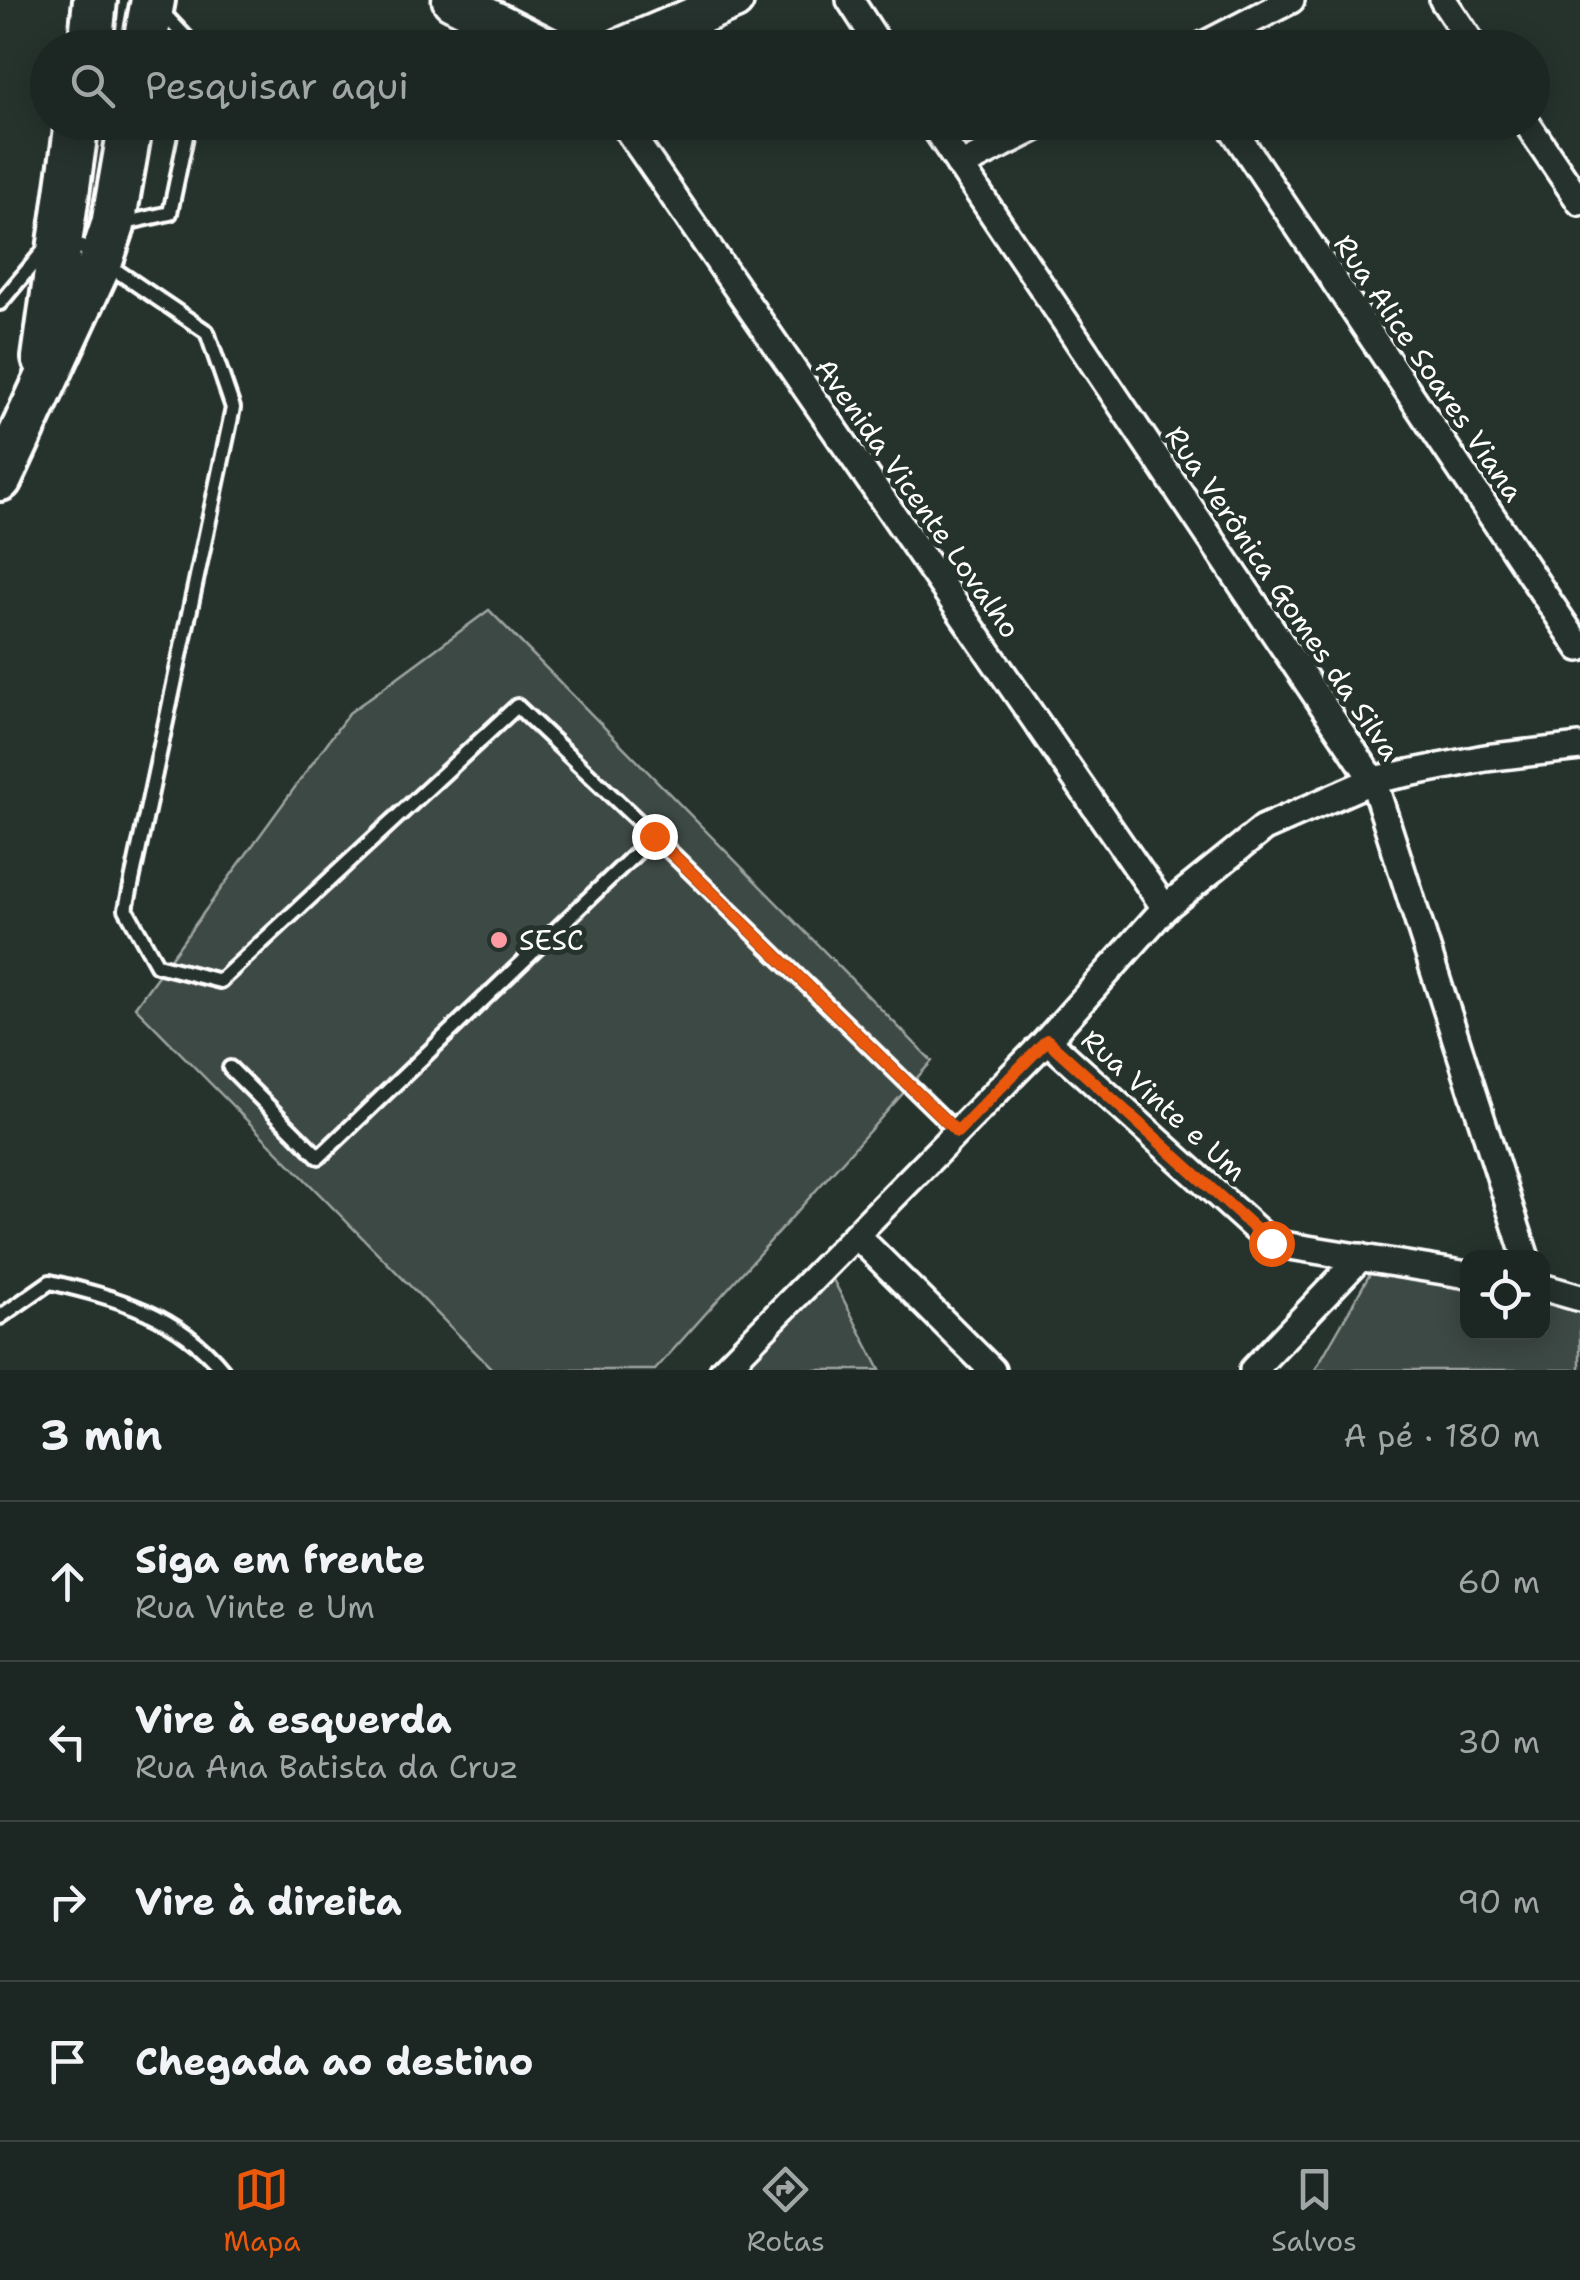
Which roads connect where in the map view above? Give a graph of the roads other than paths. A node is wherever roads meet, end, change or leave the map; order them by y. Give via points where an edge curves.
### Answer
1 (95, 0) edge
2 (452, 0) edge
3 (734, 0) edge
4 (850, 0) edge
5 (1290, 0) edge
6 (1443, 0) edge
7 (153, 1) edge
8 (92, 30) edge
9 (147, 30) edge
10 (180, 30) edge
11 (512, 30) edge
12 (664, 30) edge
13 (869, 30) edge
14 (1232, 30) edge
15 (1463, 30) edge
16 (74, 140) edge
17 (128, 140) edge
18 (186, 140) edge
19 (634, 140) edge
20 (943, 140) edge
21 (1011, 140) edge
22 (1240, 140) edge
23 (1538, 140) edge
24 (960, 166) junction
25 (1580, 202) edge
26 (60, 232) junction
27 (107, 243) junction
28 (0, 302) edge
29 (39, 399) junction
30 (6, 453) edge
31 (1580, 648) edge
32 (1580, 748) edge
33 (1373, 780) junction
34 (654, 836) junction
35 (1165, 908) junction
36 (1047, 1040) junction
37 (230, 1068) dead end
38 (957, 1132) junction
39 (856, 1236) junction
40 (1523, 1250) edge
41 (1361, 1258) junction
42 (1460, 1273) edge
43 (1550, 1290) edge
44 (1580, 1298) edge
45 (0, 1317) edge
46 (224, 1370) edge
47 (722, 1370) edge
48 (992, 1370) edge
49 (1253, 1370) edge

1 - 8 main road
2 - 11 street
3 - 12 street
4 - 13 street
5 - 14 street
6 - 15 street
7 - 9 main road
7 - 10 lane
16 - 26 main road
17 - 27 main road
18 - 27 lane via 170,213
19 - 35 street, Avenida Vicente Lovalho
20 - 24 street, Rua Verônica Gomes da Silva
21 - 24 street
22 - 31 street, Rua Alice Soares Viana
23 - 25 street
24 - 33 street, Rua Verônica Gomes da Silva
26 - 27 lane
26 - 28 lane
26 - 29 main road
27 - 29 main road
27 - 34 lane via 207,332 233,408 126,909 157,966 220,980 516,706
29 - 30 main road
32 - 33 street
33 - 35 street via 1264,828
33 - 40 street, Rua Verônica Gomes da Silva
34 - 37 lane via 319,1158
34 - 38 lane
35 - 36 street
36 - 38 street
36 - 41 street, Rua Vinte e Um via 1271,1243
38 - 39 street
39 - 47 street
39 - 48 street
41 - 42 street, Rua Vinte e Um
41 - 49 street
43 - 44 street
45 - 46 lane via 50,1282 128,1301 206,1349

